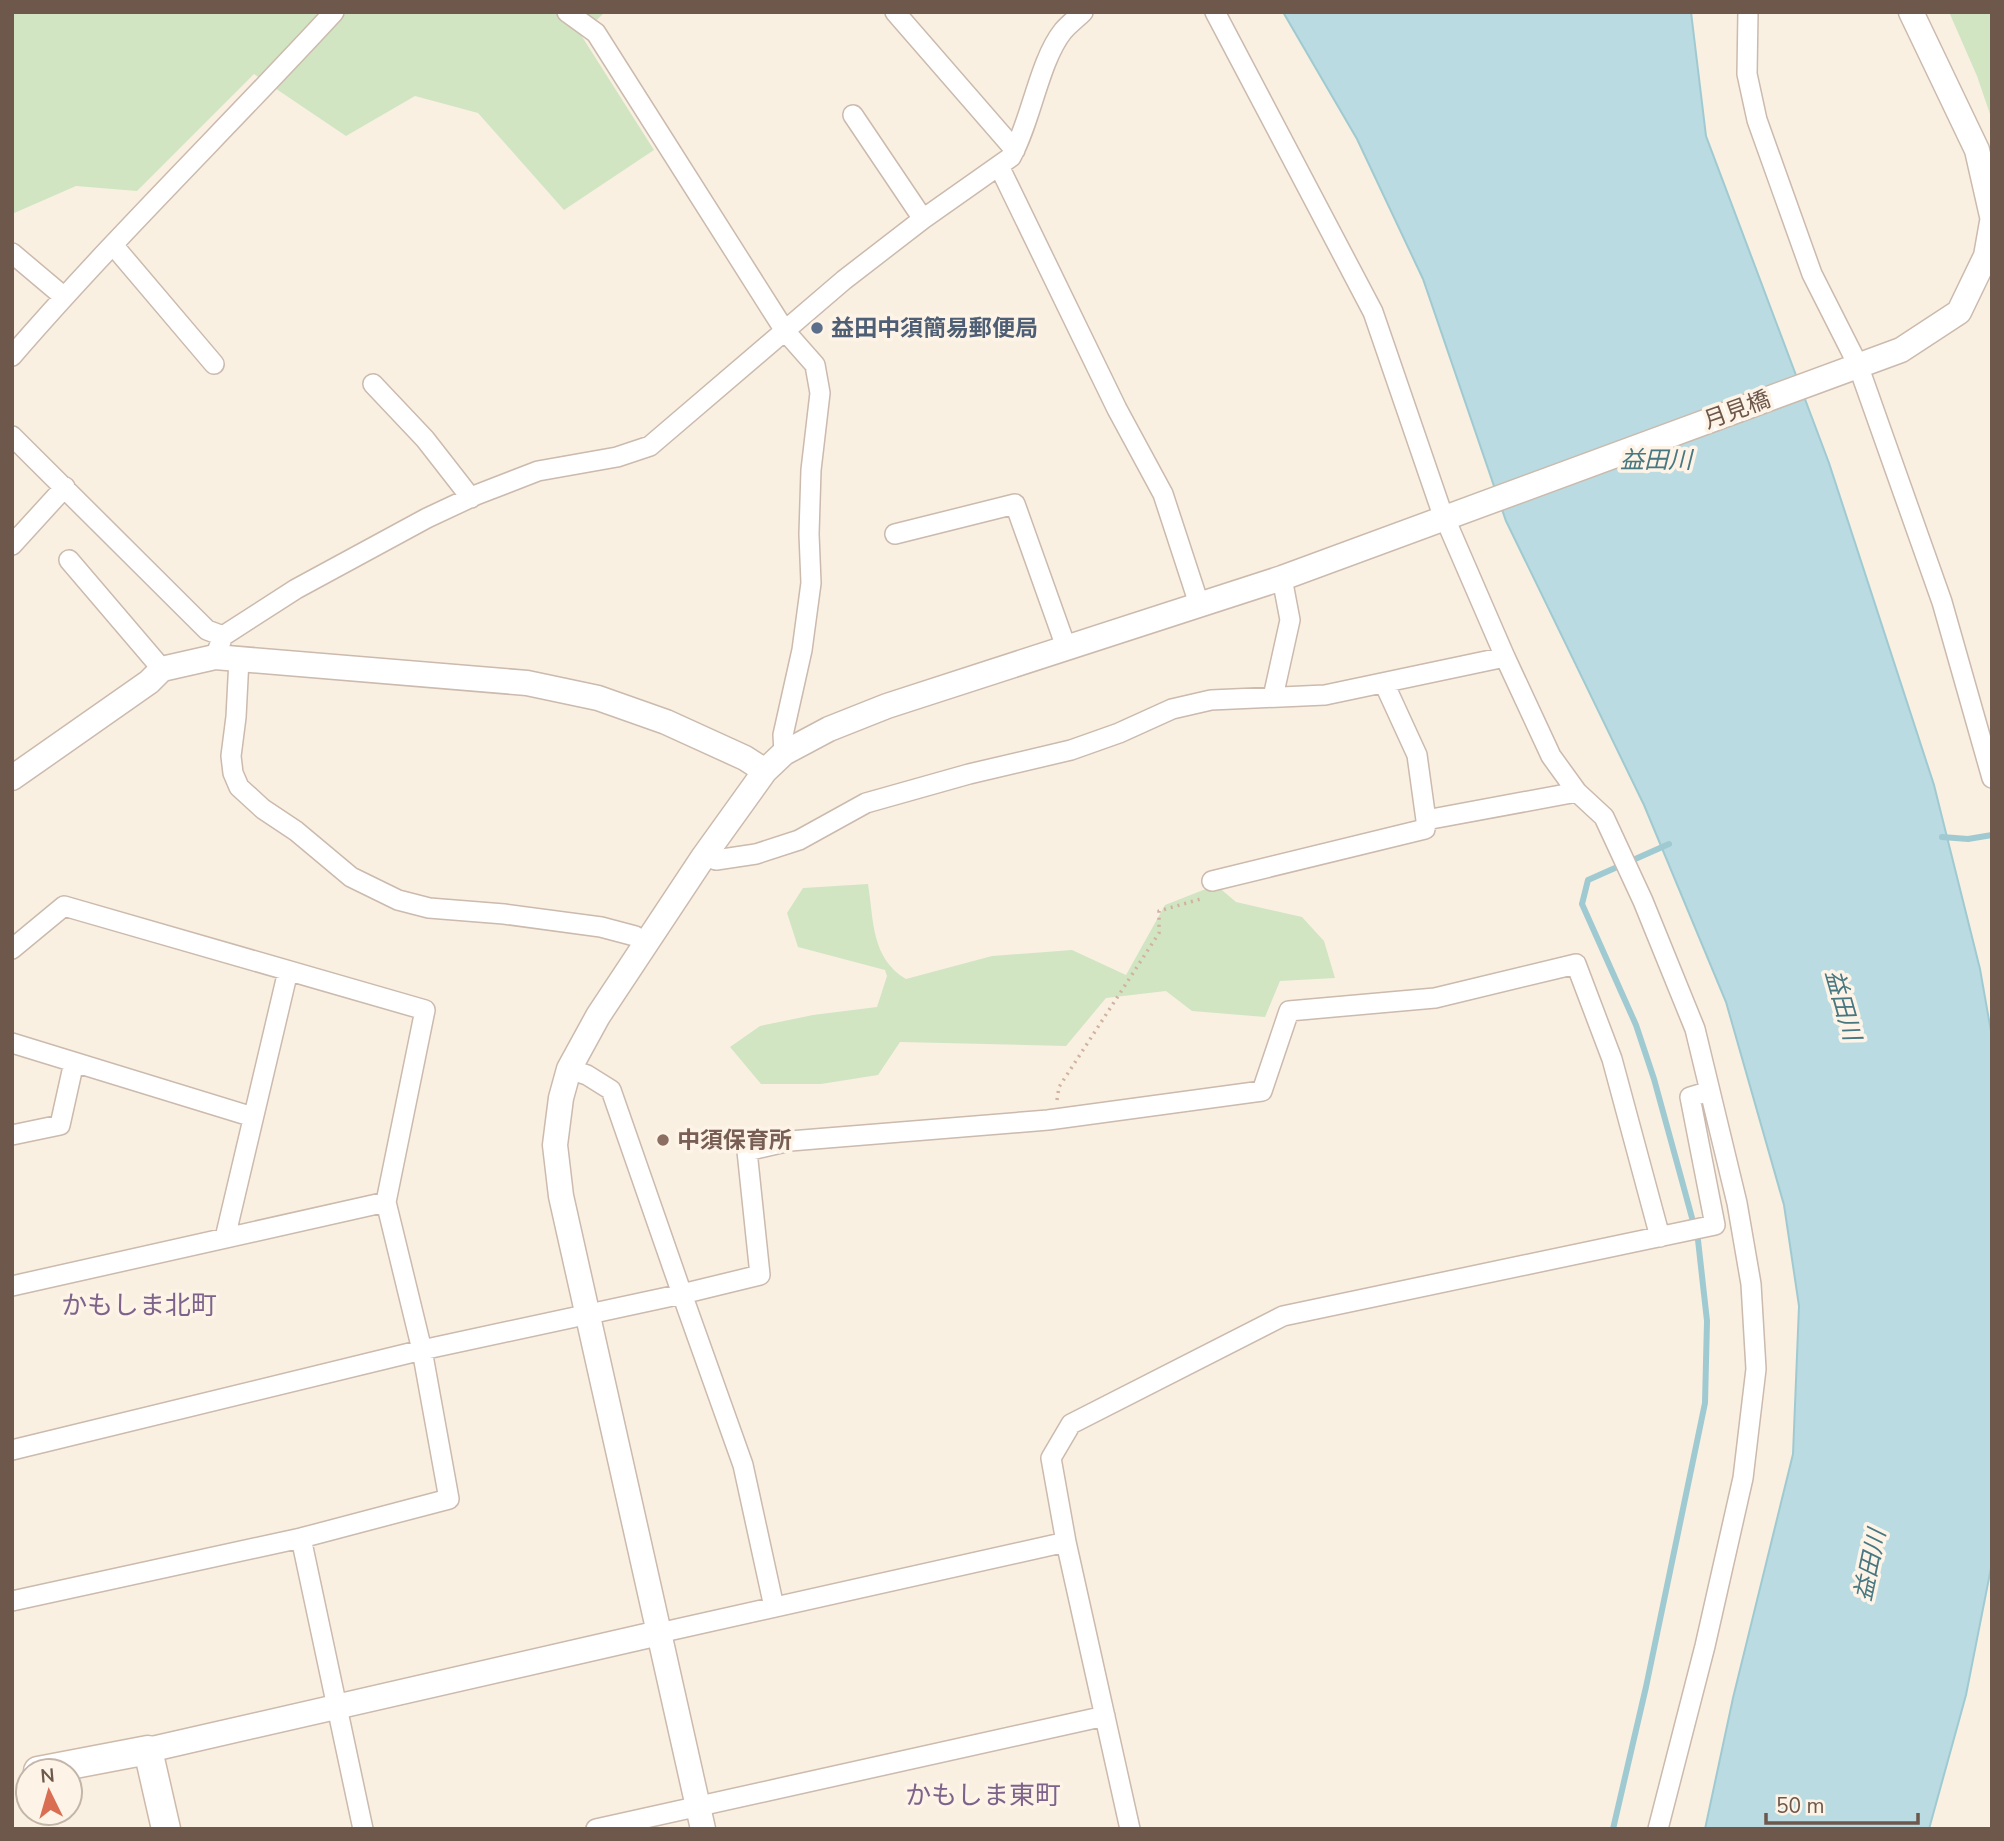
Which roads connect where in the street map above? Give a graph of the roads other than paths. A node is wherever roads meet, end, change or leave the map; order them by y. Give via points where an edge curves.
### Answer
1 (334, 12) edge
2 (567, 12) edge
3 (895, 12) edge
4 (1083, 12) edge
5 (1215, 12) edge
6 (1748, 12) edge
7 (1911, 12) edge
8 (853, 116) dead end
9 (1016, 150) junction
10 (999, 166) junction
11 (1992, 216) edge
12 (923, 219) junction
13 (1992, 222) edge
14 (113, 245) junction
15 (12, 253) edge
16 (64, 296) junction
17 (785, 331) junction
18 (12, 356) edge
19 (214, 364) dead end
20 (1851, 368) junction
21 (373, 384) dead end
22 (12, 436) edge
23 (65, 487) junction
24 (471, 498) junction
25 (1440, 507) dead end
26 (1451, 530) dead end
27 (895, 534) dead end
28 (12, 545) edge
29 (69, 559) dead end
30 (1282, 578) junction
31 (1199, 604) junction
32 (1066, 647) junction
33 (226, 650) junction
34 (1505, 657) junction
35 (162, 669) junction
36 (1384, 683) junction
37 (1273, 697) junction
38 (784, 753) junction
39 (765, 771) junction
40 (12, 778) edge
41 (1992, 778) edge
42 (1577, 792) junction
43 (1426, 820) junction
44 (704, 856) junction
45 (1212, 881) road end
46 (646, 942) junction
47 (12, 949) edge
48 (288, 971) junction
49 (12, 1043) edge
50 (74, 1062) junction
51 (569, 1069) junction
52 (1710, 1091) junction
53 (253, 1117) junction
54 (12, 1135) edge
55 (386, 1202) junction
56 (1660, 1237) junction
57 (225, 1238) junction
58 (12, 1286) edge
59 (682, 1294) junction
60 (587, 1315) junction
61 (422, 1350) junction
62 (12, 1450) edge
63 (301, 1538) junction
64 (1066, 1542) junction
65 (12, 1601) edge
66 (774, 1607) junction
67 (659, 1633) junction
68 (337, 1707) junction
69 (1105, 1716) junction
70 (148, 1750) junction
71 (84, 1762) edge
72 (701, 1817) edge
73 (166, 1829) edge
74 (363, 1829) edge
75 (596, 1829) edge
76 (1130, 1829) edge
77 (1658, 1829) edge

1 - 14 street
2 - 17 street via 596,33
3 - 9 street
4 - 9 street via 1062,33 1047,62
5 - 25 street via 1373,312
6 - 20 street via 1747,74 1756,120
7 - 11 street via 1977,150
8 - 12 street
9 - 10 street
10 - 12 street
10 - 31 street via 1163,494
12 - 17 street
13 - 20 street, 月見橋 via 1986,256 1959,312 1901,351
14 - 16 street
14 - 19 street
15 - 16 street
16 - 18 street
17 - 24 street via 650,446 617,457 538,471
17 - 38 street via 816,365 820,393 811,470 811,583 783,735
20 - 30 street, 月見橋
20 - 41 street via 1942,602
21 - 24 street via 425,439
22 - 23 street
23 - 28 street
23 - 33 street
24 - 33 street via 296,589
26 - 34 street
27 - 32 street via 1015,504
29 - 35 street
30 - 31 street, 月見橋
30 - 37 street via 1290,620
31 - 32 street, 月見橋
32 - 38 street, 月見橋 via 887,706
33 - 35 street
33 - 39 street via 527,684 598,698 666,722
33 - 46 street via 236,717 231,756 239,787 351,877 398,900 429,908 601,927
34 - 36 street
34 - 42 street via 1551,756
35 - 40 street
36 - 37 street via 1325,695
36 - 43 street via 1417,755
37 - 44 street via 1211,700 1172,709 1071,750 866,803 799,840 716,860
38 - 39 street, 月見橋
39 - 44 street, 月見橋
42 - 43 street
42 - 52 street via 1604,817 1643,901 1695,1028
43 - 45 street via 1425,829
44 - 46 street, 月見橋
46 - 51 street, 月見橋
47 - 48 street via 64,906
48 - 53 street
48 - 55 street via 425,1010
49 - 50 street
50 - 53 street
50 - 54 street via 60,1125
51 - 59 street via 611,1090
51 - 60 street, 月見橋 via 555,1146
52 - 56 street via 1690,1097 1715,1225
52 - 77 street via 1751,1284 1756,1369 1743,1478
53 - 57 street
55 - 57 street
55 - 61 street
56 - 59 street via 1612,1059 1576,964 1435,998 1289,1011 1262,1091 1055,1119 790,1141 747,1151 760,1275
56 - 64 street via 1283,1316 1071,1424 1051,1458
57 - 58 street
59 - 60 street
59 - 66 street via 743,1465
60 - 61 street
60 - 67 street, 月見橋
61 - 62 street
61 - 63 street via 449,1499
63 - 65 street
63 - 68 street
64 - 66 street
64 - 69 street
66 - 67 street
67 - 68 street
67 - 72 street, 月見橋
68 - 70 street
68 - 74 street
69 - 72 street
69 - 76 street
70 - 71 main road
70 - 73 main road
72 - 75 street

